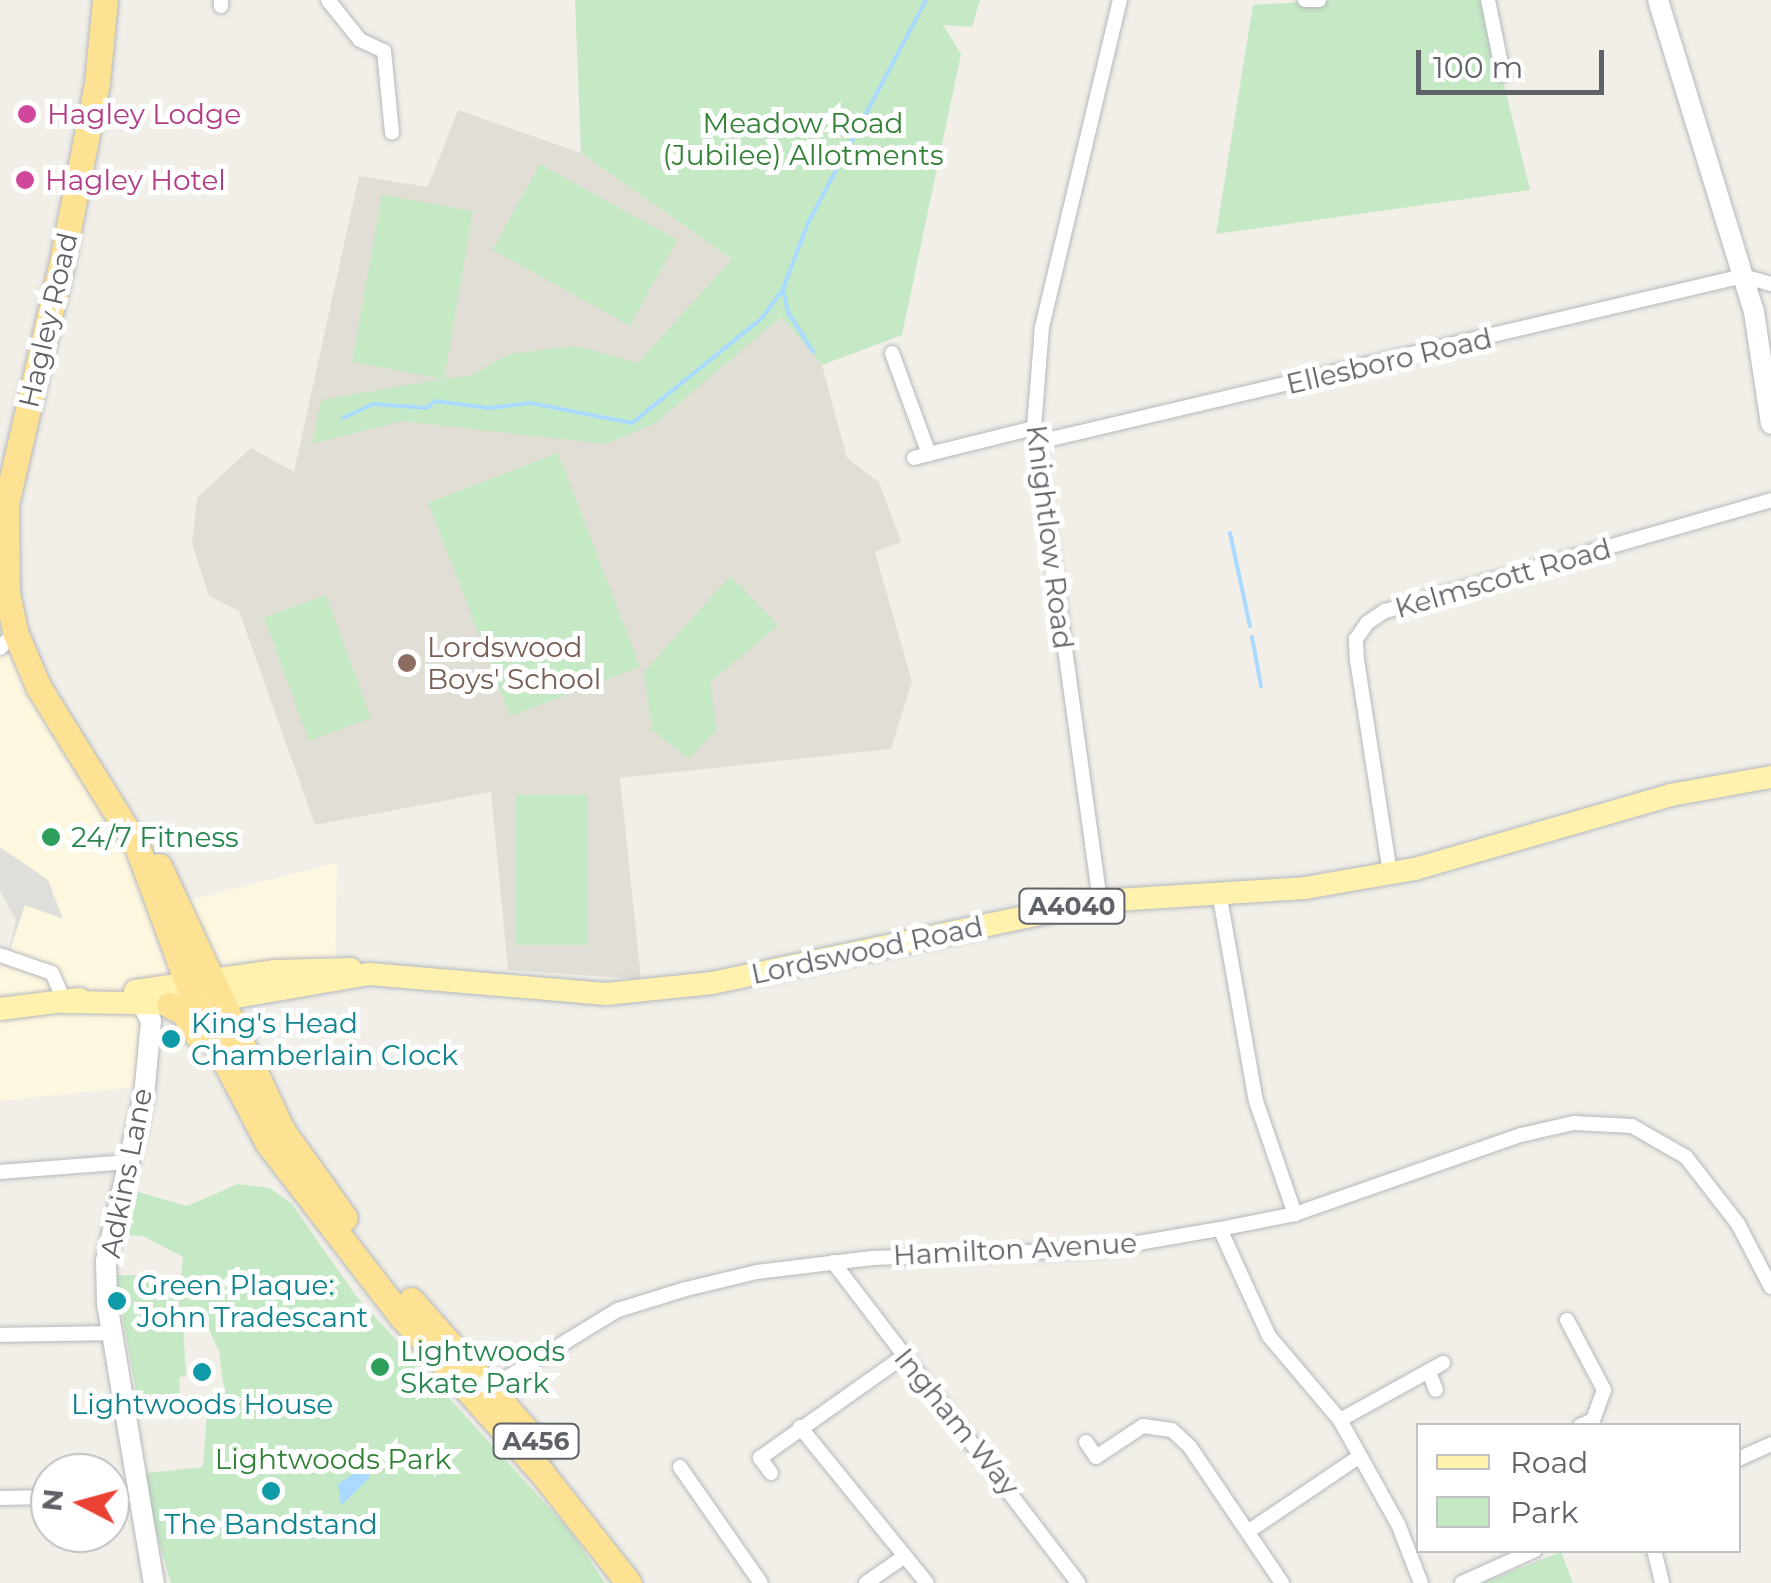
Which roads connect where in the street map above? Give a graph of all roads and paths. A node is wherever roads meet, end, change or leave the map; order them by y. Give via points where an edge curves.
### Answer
1 (105, 0) edge
2 (328, 0) edge
3 (1120, 0) edge
4 (1305, 0) edge
5 (1319, 0) edge
6 (1488, 0) edge
7 (1658, 0) edge
8 (1503, 74) dead end
9 (392, 133) dead end
10 (1743, 276) junction
11 (1771, 284) edge
12 (1771, 340) edge
13 (892, 352) dead end
14 (1762, 360) junction
15 (1771, 424) edge
16 (1034, 435) junction
17 (1771, 500) edge
18 (7, 634) edge
19 (1771, 777) edge
20 (1390, 873) junction
21 (1218, 892) junction
22 (1100, 901) junction
23 (0, 955) edge
24 (204, 994) junction
25 (66, 1002) junction
26 (141, 1002) junction
27 (169, 1005) junction
28 (0, 1009) edge
29 (232, 1082) junction
30 (128, 1162) junction
31 (0, 1172) edge
32 (1295, 1214) junction
33 (1220, 1229) junction
34 (833, 1262) junction
35 (1771, 1287) edge
36 (1567, 1320) dead end
37 (112, 1333) junction
38 (0, 1335) edge
39 (904, 1356) junction
40 (1436, 1390) dead end
41 (485, 1395) junction
42 (1340, 1420) junction
43 (1584, 1423) edge
44 (800, 1428) junction
45 (1086, 1442) dead end
46 (1771, 1444) edge
47 (1360, 1456) junction
48 (1741, 1458) edge
49 (680, 1467) dead end
50 (771, 1473) dead end
51 (130, 1496) edge
52 (138, 1496) junction
53 (30, 1497) edge
54 (0, 1498) edge
55 (1249, 1531) junction
56 (1528, 1553) edge
57 (1655, 1553) edge
58 (905, 1556) junction
59 (154, 1583) edge
60 (629, 1583) edge
61 (648, 1583) edge
62 (761, 1583) edge
63 (866, 1583) edge
64 (927, 1583) edge
65 (1078, 1583) edge
66 (1282, 1583) edge
67 (1421, 1583) edge
68 (1462, 1583) edge
69 (1662, 1583) edge

1 - 18 highway, Hagley Road / A456 via 68,229 6,505
2 - 9 street via 360,40 384,51
3 - 16 street, Knightlow Road via 1042,327
4 - 5 street
6 - 8 street
7 - 10 street
10 - 11 street
10 - 14 street
10 - 16 street, Ellesboro Road
12 - 14 street
13 - 16 street, Ellesboro Road via 921,456
14 - 15 street
16 - 22 street, Knightlow Road
17 - 20 street, Kelmscott Road via 1385,611 1368,622 1356,639 1357,661
18 - 24 highway, Hagley Road / A456 via 137,846 155,858 177,896
19 - 20 main road, Lordswood Road / A4040 via 1671,795
20 - 21 main road, Lordswood Road / A4040 via 1305,888
21 - 22 main road, Lordswood Road / A4040
21 - 32 street via 1256,1100
22 - 24 main road, Lordswood Road / A4040 via 712,983 606,994 369,974
23 - 25 street via 52,974
24 - 25 main road
24 - 27 main road
24 - 29 highway, A456
24 - 41 highway, A456 via 282,1130
25 - 26 main road
25 - 28 main road
26 - 27 main road
26 - 30 street, Adkins Lane via 151,1022
27 - 29 highway, A456 via 189,1018 203,1048
29 - 41 highway, A456 via 267,1142 339,1238
30 - 31 street
30 - 37 street, Adkins Lane via 106,1262
32 - 33 street, Hamilton Avenue
32 - 35 street, Hamilton Avenue via 1521,1134 1574,1123 1632,1126 1686,1157 1738,1224
33 - 34 street, Hamilton Avenue via 1103,1249
33 - 42 street via 1270,1336
34 - 39 street, Ingham Way
34 - 41 street, Hamilton Avenue via 757,1272 618,1310
36 - 43 street via 1604,1390 1604,1402
37 - 38 street
37 - 52 street, Adkins Lane
39 - 44 street
39 - 65 street, Ingham Way
40 - 42 street via 1436,1368
41 - 60 highway, A456
41 - 61 highway, A456
42 - 47 street
44 - 50 street via 760,1458
44 - 58 street
45 - 55 street via 1096,1457 1143,1426 1172,1430
46 - 48 street
47 - 55 street
47 - 67 street
49 - 62 street
51 - 52 street
52 - 59 street, Adkins Lane
53 - 54 street
55 - 66 street
56 - 68 street
57 - 69 street
58 - 63 street
58 - 64 street

